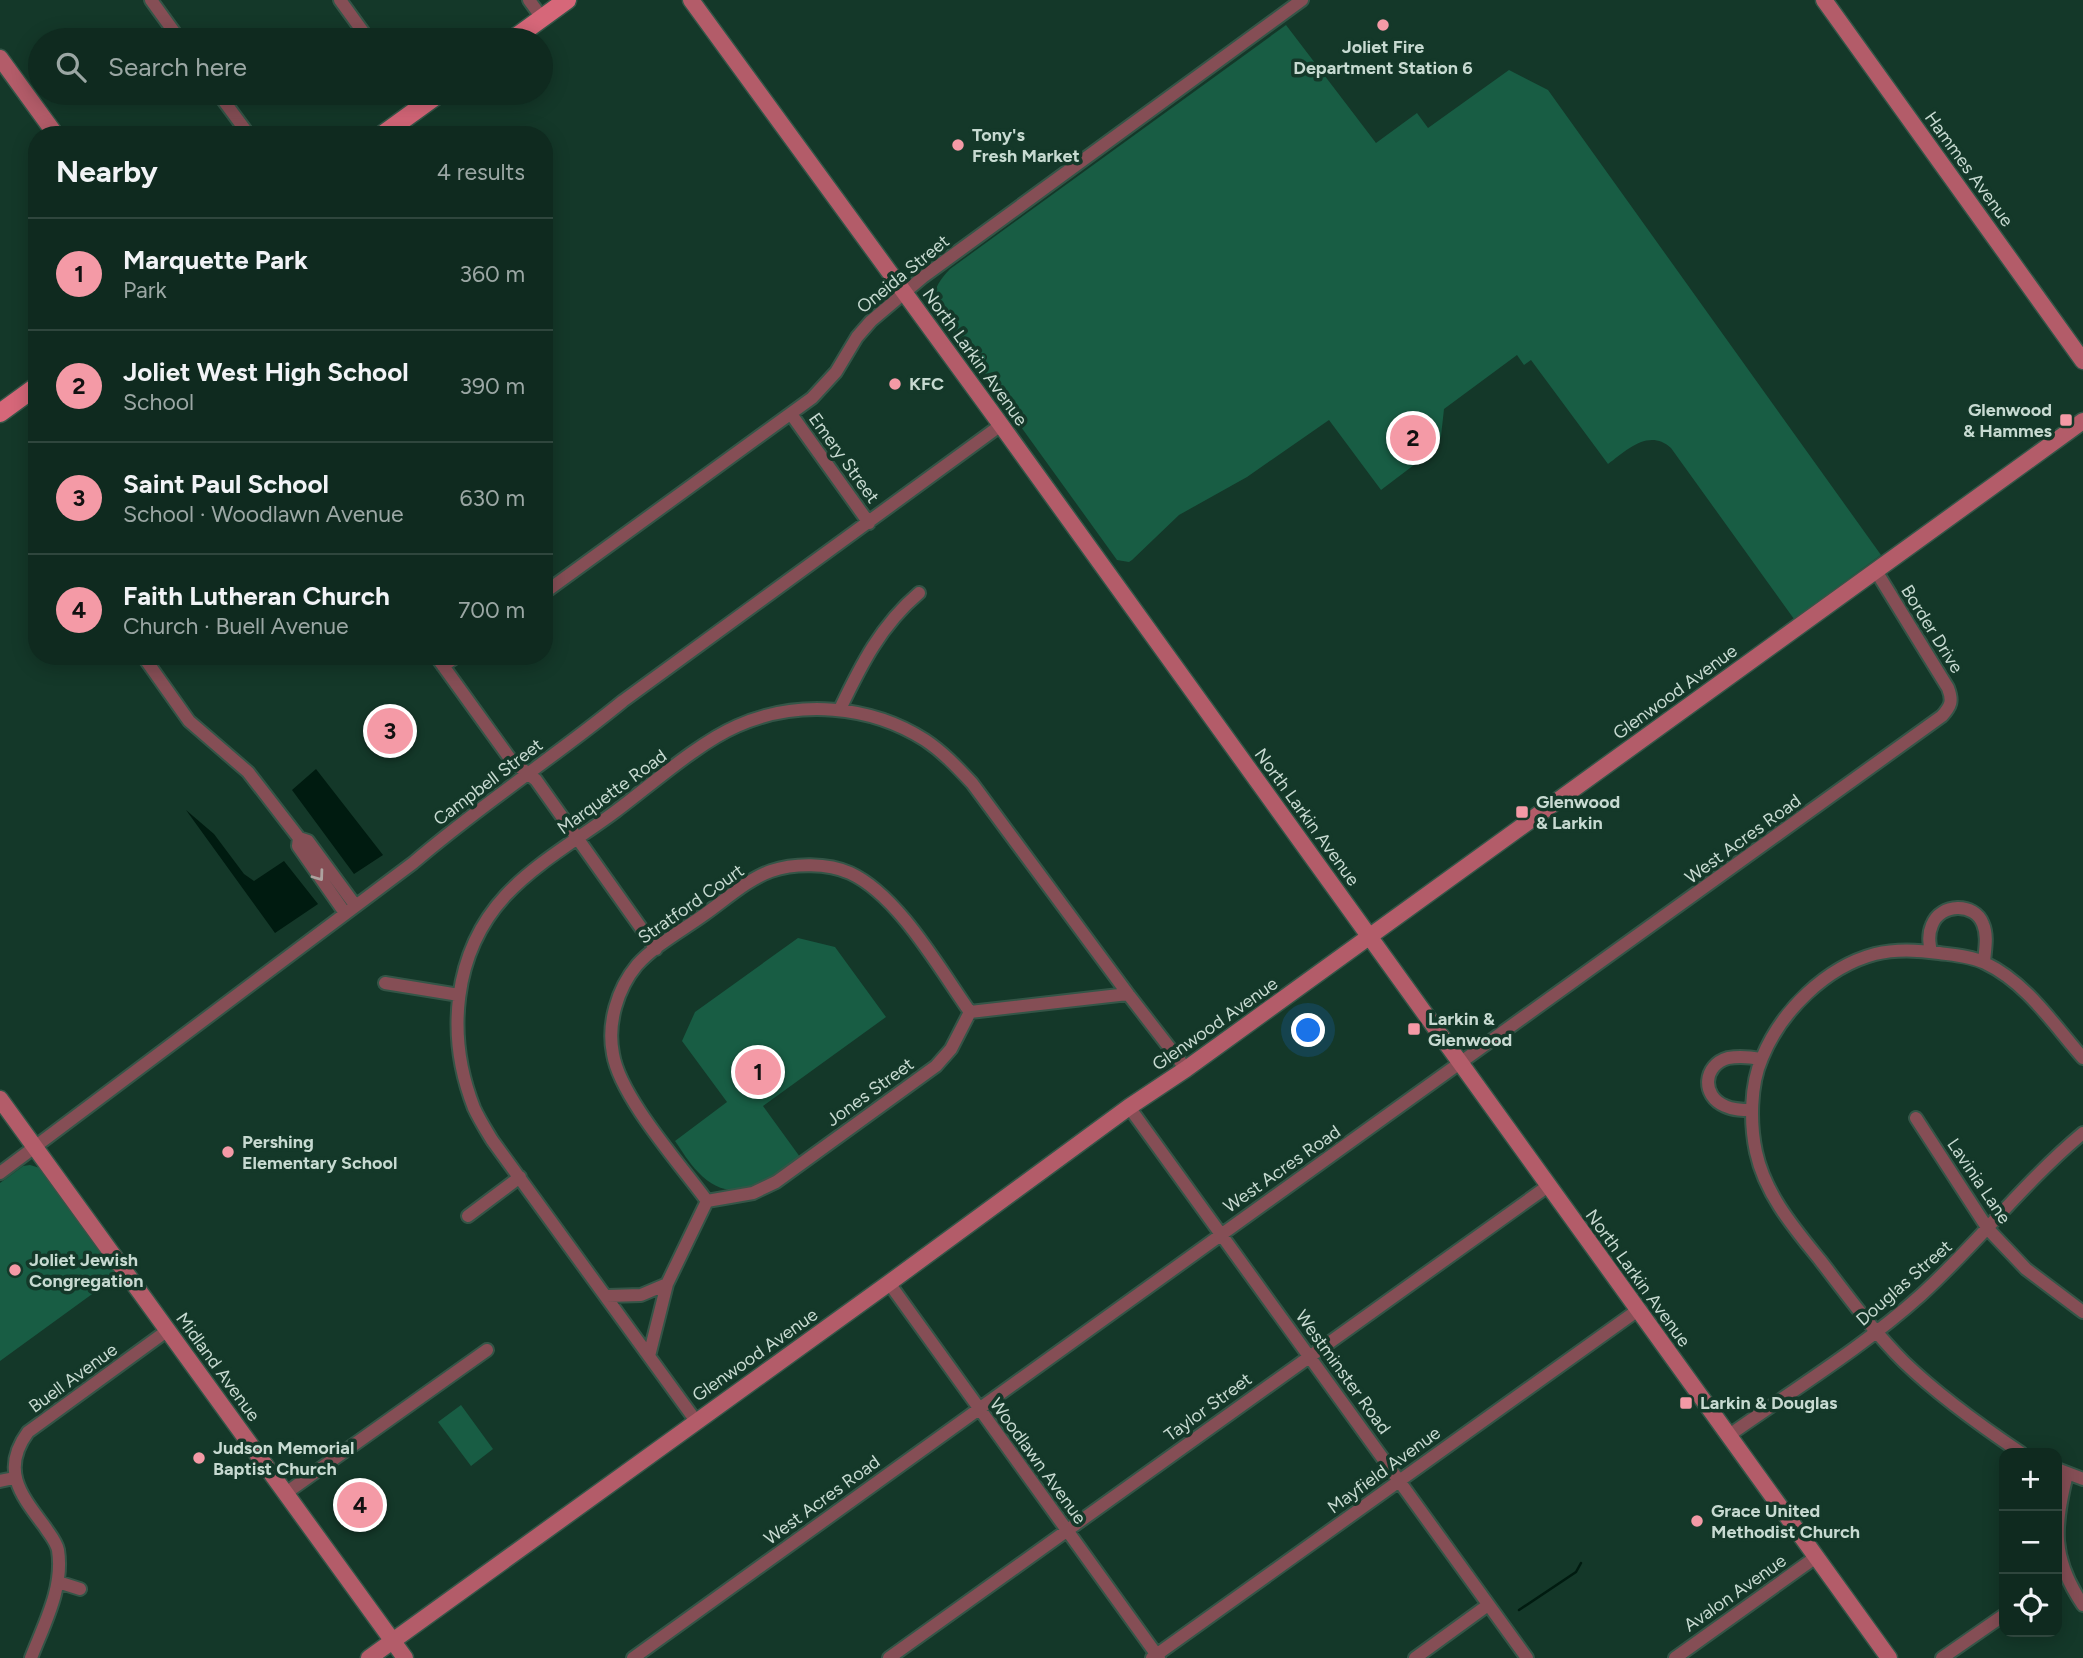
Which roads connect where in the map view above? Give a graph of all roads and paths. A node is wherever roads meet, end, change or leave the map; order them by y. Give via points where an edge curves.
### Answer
1 (151, 0) edge
2 (340, 0) edge
3 (529, 0) edge
4 (567, 0) edge
5 (691, 0) edge
6 (1303, 0) edge
7 (1824, 0) edge
8 (542, 18) junction
9 (171, 28) edge
10 (360, 28) edge
11 (528, 28) edge
12 (0, 58) edge
13 (28, 96) edge
14 (34, 105) edge
15 (227, 105) edge
16 (409, 105) edge
17 (49, 126) edge
18 (242, 126) edge
19 (390, 126) edge
20 (904, 292) junction
21 (2083, 361) edge
22 (28, 393) edge
23 (0, 413) edge
24 (791, 414) junction
25 (2083, 421) edge
26 (1001, 425) junction
27 (869, 523) junction
28 (1876, 571) junction
29 (553, 586) edge
30 (919, 593) dead end
31 (149, 665) edge
32 (442, 665) edge
33 (1950, 707) joint
34 (840, 709) junction
35 (528, 774) junction
36 (579, 839) junction
37 (350, 909) junction
38 (1370, 937) junction
39 (656, 949) junction
40 (1931, 951) junction
41 (1984, 962) junction
42 (385, 982) dead end
43 (459, 995) junction
44 (1128, 995) junction
45 (970, 1012) junction
46 (2083, 1058) edge
47 (1761, 1059) junction
48 (1460, 1065) junction
49 (1186, 1069) junction
50 (0, 1099) edge
51 (1129, 1107) junction
52 (1752, 1110) junction
53 (1916, 1118) dead end
54 (2083, 1133) edge
55 (36, 1147) junction
56 (0, 1173) edge
57 (520, 1177) junction
58 (1548, 1186) junction
59 (707, 1200) junction
60 (468, 1216) dead end
61 (1988, 1229) junction
62 (1222, 1233) junction
63 (889, 1283) junction
64 (667, 1284) junction
65 (607, 1296) junction
66 (1637, 1310) junction
67 (2083, 1312) edge
68 (168, 1330) junction
69 (1876, 1332) junction
70 (487, 1350) dead end
71 (649, 1356) junction
72 (1309, 1356) junction
73 (979, 1408) junction
74 (695, 1421) junction
75 (1728, 1436) junction
76 (2014, 1448) edge
77 (2062, 1472) edge
78 (15, 1478) junction
79 (2083, 1479) edge
80 (1400, 1480) junction
81 (0, 1481) edge
82 (286, 1493) junction
83 (2058, 1511) edge
84 (1066, 1530) junction
85 (1816, 1558) junction
86 (2060, 1574) edge
87 (2062, 1578) edge
88 (58, 1582) junction
89 (80, 1589) dead end
90 (1488, 1605) junction
91 (2083, 1605) edge
92 (1999, 1618) edge
93 (393, 1641) junction
94 (1156, 1657) edge
95 (31, 1658) edge
96 (369, 1658) edge
97 (405, 1658) edge
98 (633, 1658) edge
99 (889, 1658) edge
100 (1415, 1658) edge
101 (1527, 1658) edge
102 (1675, 1658) edge
103 (1889, 1658) edge
104 (1942, 1658) edge

1 - 9 street
2 - 10 street
3 - 8 street
4 - 8 main road
5 - 20 main road, North Larkin Avenue
6 - 20 street, Oneida Street
7 - 21 main road, Hammes Avenue
8 - 11 main road
12 - 13 main road
14 - 17 main road
15 - 18 street
16 - 19 main road
20 - 24 street, Oneida Street via 864,328 826,384
20 - 26 main road, North Larkin Avenue
22 - 23 main road
24 - 27 street, Emery Street
24 - 29 street, Oneida Street
25 - 28 main road, Glenwood Avenue
26 - 27 street, Campbell Street
26 - 38 main road, North Larkin Avenue
27 - 35 street, Campbell Street
28 - 33 street, Border Drive via 1948,688
28 - 38 main road, Glenwood Avenue
30 - 34 street via 884,628
31 - 37 street via 184,715 248,772 299,838 308,841
32 - 35 street via 511,760
33 - 48 street, West Acres Road
34 - 36 street, Marquette Road via 799,709 737,726
34 - 44 street, Marquette Road via 892,723 949,758
35 - 36 street
35 - 37 street, Campbell Street
36 - 39 street
36 - 43 street, Marquette Road via 531,872 486,920 472,947
37 - 55 street, Campbell Street
38 - 48 main road, North Larkin Avenue
38 - 49 main road, Glenwood Avenue
39 - 45 street, Stratford Court via 771,871 823,866 848,872 871,885 895,907
39 - 59 street, Stratford Court via 637,965 614,1008 613,1055 632,1100
40 - 41 street
40 - 41 street via 1928,935 1933,921 1957,907 1970,909 1983,922
40 - 47 street via 1877,954 1835,973 1792,1010
41 - 46 street via 2030,995
42 - 43 street
43 - 57 street, Marquette Road via 456,1022 465,1082 475,1111
44 - 45 street
44 - 49 street, Marquette Road
45 - 59 street, Jones Street via 951,1049 936,1066 776,1182 753,1193
47 - 52 street
47 - 52 street via 1727,1058 1709,1074 1707,1087 1722,1105
48 - 58 main road, North Larkin Avenue
48 - 62 street, West Acres Road
49 - 51 main road, Glenwood Avenue
50 - 55 main road, Midland Avenue
51 - 62 street, Westminster Road
51 - 63 main road, Glenwood Avenue
52 - 69 street via 1756,1151 1766,1184
53 - 61 street, Lavinia Lane
54 - 61 street, Douglas Street
55 - 56 street, Campbell Street
55 - 68 main road, Midland Avenue
57 - 60 street
57 - 65 street, Marquette Road
58 - 66 main road, North Larkin Avenue
58 - 72 street, Taylor Street
59 - 64 street
61 - 67 street, Lavinia Lane via 2026,1269
61 - 69 street, Douglas Street
62 - 72 street, Westminster Road
62 - 73 street, West Acres Road
63 - 73 street, Woodlawn Avenue
63 - 74 main road, Glenwood Avenue
64 - 65 street via 640,1295
64 - 71 street
65 - 71 street, Marquette Road
66 - 75 main road, North Larkin Avenue
66 - 80 street, Mayfield Avenue
68 - 78 street, Buell Avenue via 28,1432 15,1456
68 - 82 main road, Midland Avenue
69 - 75 street, Douglas Street
69 - 76 street via 1906,1364
70 - 82 street
71 - 74 street, Marquette Road
72 - 80 street, Westminster Road
72 - 84 street, Taylor Street
73 - 84 street, Woodlawn Avenue
73 - 98 street, West Acres Road
74 - 93 main road, Glenwood Avenue
75 - 85 main road, North Larkin Avenue
77 - 79 street
78 - 81 street
78 - 88 street via 56,1542
80 - 90 street, Westminster Road
80 - 94 street, Mayfield Avenue
82 - 93 main road, Midland Avenue
83 - 86 street
84 - 94 street, Woodlawn Avenue
84 - 99 street, Taylor Street
85 - 102 street, Avalon Avenue
85 - 103 main road, North Larkin Avenue
87 - 91 street
88 - 89 street
88 - 95 street
90 - 100 street
90 - 101 street, Westminster Road
92 - 104 street
93 - 96 main road, Glenwood Avenue
93 - 97 main road, Midland Avenue

